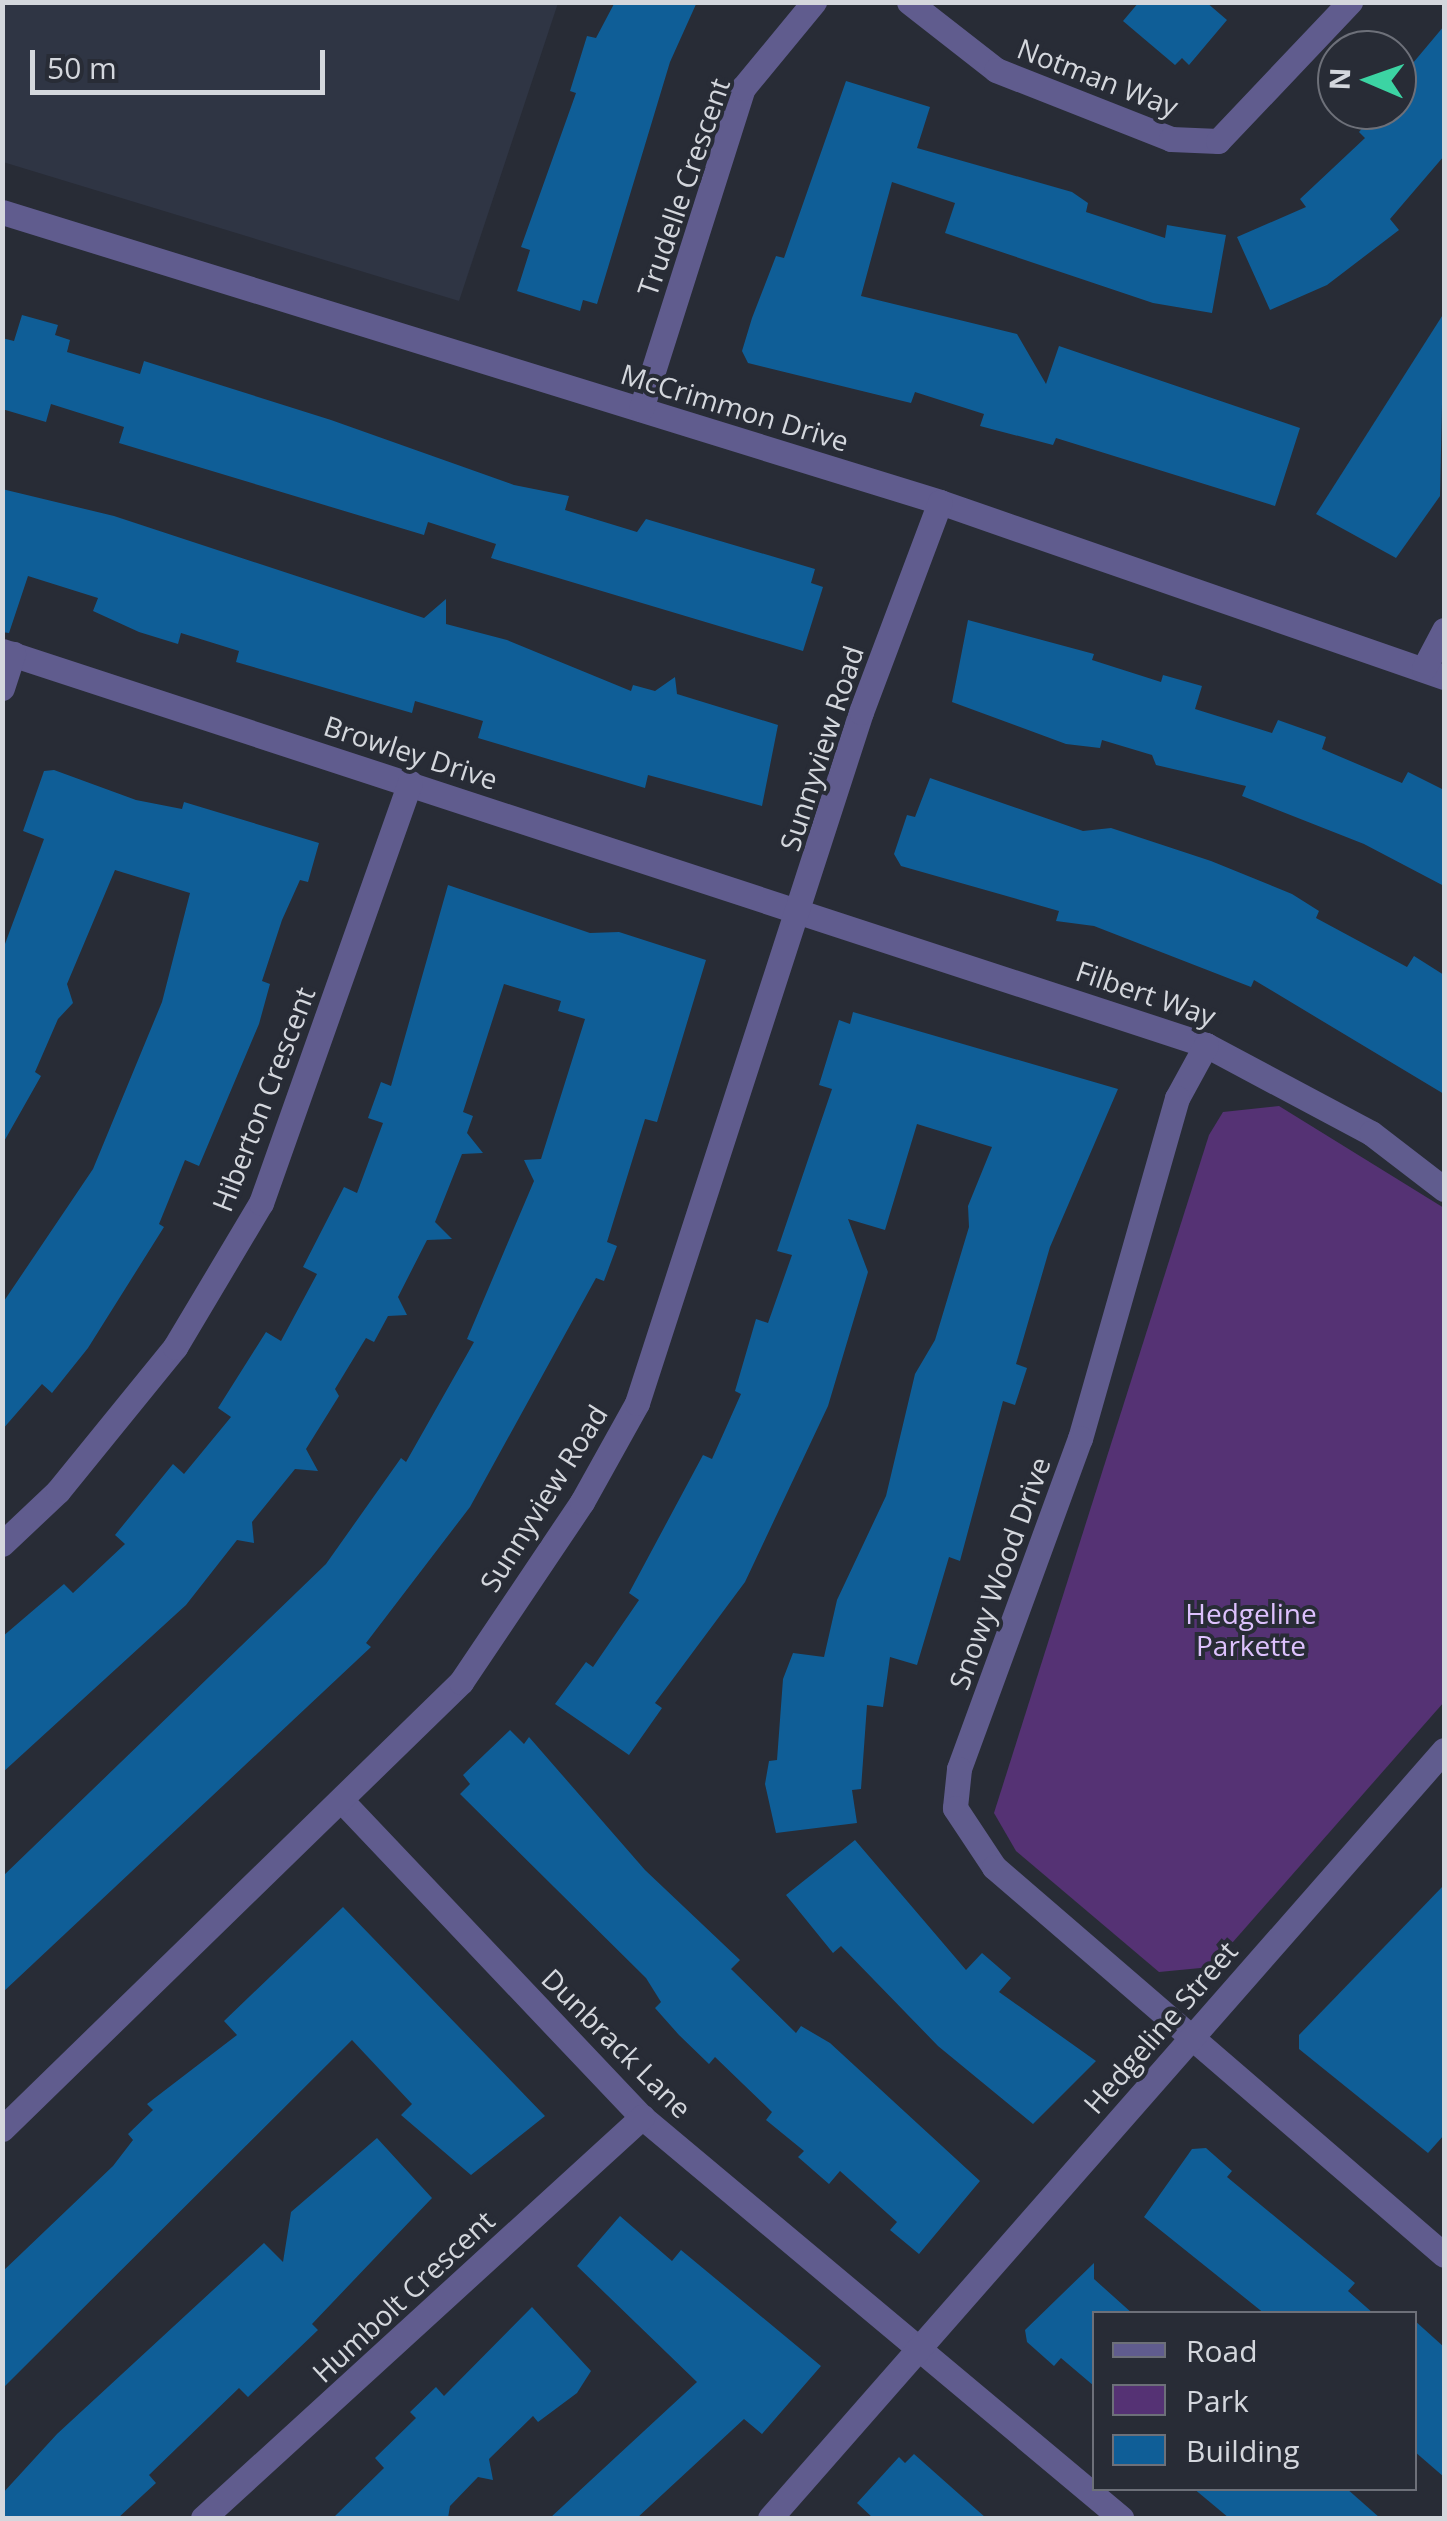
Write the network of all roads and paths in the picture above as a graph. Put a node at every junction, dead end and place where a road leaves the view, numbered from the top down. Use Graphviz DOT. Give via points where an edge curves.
graph roads {
  1 [pos="814,2"];
  2 [pos="908,2"];
  3 [pos="1350,2"];
  4 [pos="2,212"];
  5 [pos="641,409"];
  6 [pos="940,502"];
  7 [pos="1444,630"];
  8 [pos="8,653"];
  9 [pos="1434,673"];
  10 [pos="2,688"];
  11 [pos="410,783"];
  12 [pos="801,907"];
  13 [pos="1206,1045"];
  14 [pos="1444,1189"];
  15 [pos="2,1544"];
  16 [pos="1444,1750"];
  17 [pos="341,1800"];
  18 [pos="1194,2036"];
  19 [pos="642,2117"];
  20 [pos="2,2129"];
  21 [pos="1444,2255"];
  22 [pos="920,2344"];
  23 [pos="203,2518"];
  24 [pos="770,2518"];
  25 [pos="1121,2518"];
  1 -- 5 [label="street, Trudelle Crescent" via="744,88"];
  2 -- 3 [label="street, Notman Way" via="996,70 1171,139 1218,141"];
  4 -- 5 [label="street, McCrimmon Drive"];
  5 -- 6 [label="street, McCrimmon Drive"];
  6 -- 9 [label="street, McCrimmon Drive"];
  6 -- 12 [label="street, Sunnyview Road" via="860,712"];
  7 -- 9 [label="street"];
  8 -- 10 [label="street"];
  8 -- 11 [label="street, Browley Drive"];
  11 -- 12 [label="street, Browley Drive"];
  11 -- 15 [label="street, Hiberton Crescent" via="262,1203 175,1347 58,1491"];
  12 -- 13 [label="street, Filbert Way"];
  12 -- 17 [label="street, Sunnyview Road" via="637,1402 582,1502 461,1682"];
  13 -- 14 [label="street, Filbert Way" via="1371,1133"];
  13 -- 18 [label="street, Snowy Wood Drive" via="1177,1098 1080,1438 959,1769 955,1808 994,1866"];
  16 -- 18 [label="street, Hedgeline Street"];
  17 -- 19 [label="street, Dunbrack Lane"];
  17 -- 20 [label="street, Sunnyview Road"];
  18 -- 21 [label="street, Snowy Wood Drive"];
  18 -- 22 [label="street, Hedgeline Street"];
  19 -- 22 [label="street, Dunbrack Lane"];
  19 -- 23 [label="street, Humbolt Crescent"];
  22 -- 24 [label="street"];
  22 -- 25 [label="street, Dunbrack Lane"];
}
